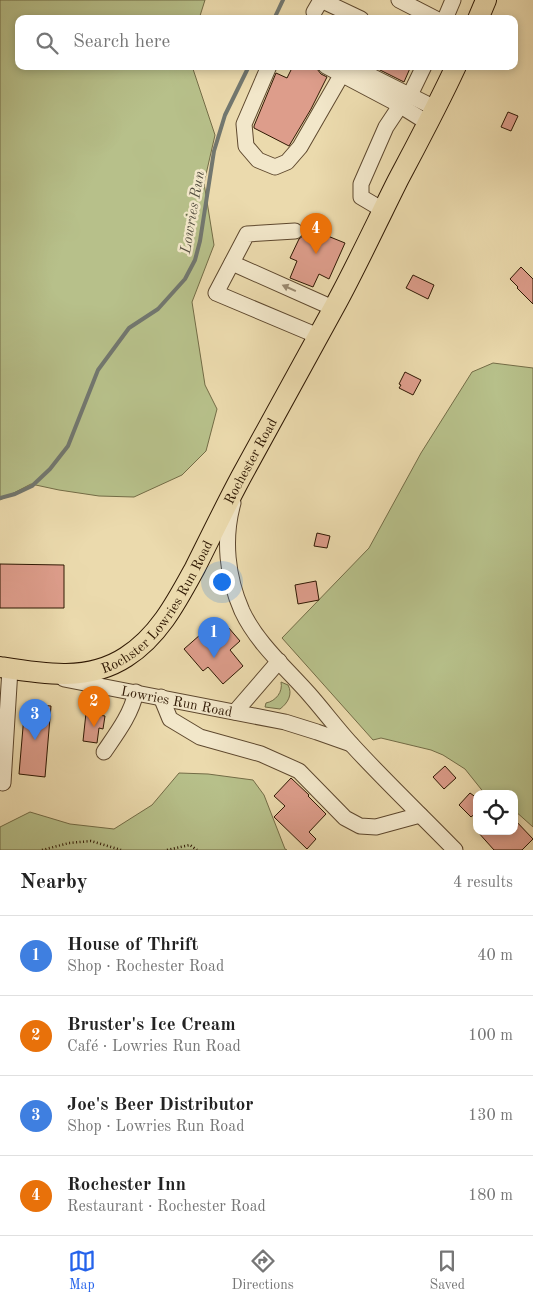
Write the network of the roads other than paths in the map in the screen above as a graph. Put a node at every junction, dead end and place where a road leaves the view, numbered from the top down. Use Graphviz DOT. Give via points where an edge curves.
graph roads {
  1 [pos="399,0"];
  2 [pos="453,0"];
  3 [pos="486,0"];
  4 [pos="314,12"];
  5 [pos="353,15"];
  6 [pos="428,15"];
  7 [pos="447,15"];
  8 [pos="480,15"];
  9 [pos="267,70"];
  10 [pos="346,70"];
  11 [pos="422,70"];
  12 [pos="454,70"];
  13 [pos="405,101"];
  14 [pos="432,115"];
  15 [pos="383,210"];
  16 [pos="295,231"];
  17 [pos="232,263"];
  18 [pos="333,308"];
  19 [pos="318,336"];
  20 [pos="237,484"];
  21 [pos="279,661"];
  22 [pos="5,668"];
  23 [pos="37,674"];
  24 [pos="136,692"];
  25 [pos="161,697"];
  26 [pos="235,712"];
  27 [pos="352,745"];
  28 [pos="104,752"];
  29 [pos="3,783"];
  30 [pos="420,815"];
  31 [pos="455,850"];
  1 -- 6 [label="street"];
  2 -- 7 [label="street"];
  3 -- 8 [label="main road"];
  4 -- 5 [label="street" via="321,0"];
  9 -- 10 [label="street" via="244,124 246,146 258,160 275,167 287,162 300,147"];
  10 -- 13 [label="street"];
  11 -- 13 [label="street"];
  12 -- 14 [label="main road, Rochester Road"];
  13 -- 14 [label="street"];
  13 -- 15 [label="street" via="386,127 361,184 361,197"];
  14 -- 15 [label="main road, Rochester Road"];
  15 -- 18 [label="main road, Rochester Road"];
  16 -- 17 [label="street" via="247,234"];
  18 -- 17 [label="street, one-way"];
  17 -- 19 [label="street" via="216,293"];
  18 -- 19 [label="main road, Rochester Road"];
  19 -- 20 [label="main road, Rochester Road"];
  20 -- 21 [label="street, Rochester Road" via="227,538 233,586 255,632"];
  20 -- 23 [label="main road, Rochster Lowries Run Road" via="166,618 137,650 101,670"];
  21 -- 26 [label="street"];
  21 -- 27 [label="street, Rochester Road"];
  22 -- 23 [label="main road, Lowries Run Road"];
  22 -- 29 [label="street"];
  23 -- 24 [label="street, Lowries Run Road"];
  24 -- 25 [label="street, Lowries Run Road"];
  24 -- 28 [label="street" via="127,718"];
  25 -- 26 [label="street, Lowries Run Road"];
  25 -- 30 [label="street" via="170,719 200,737 261,754 299,771 345,818 360,826 376,827"];
  26 -- 27 [label="street, Lowries Run Road" via="285,722"];
  27 -- 30 [label="street, Rochester Road"];
  30 -- 31 [label="street, Rochester Road"];
}
